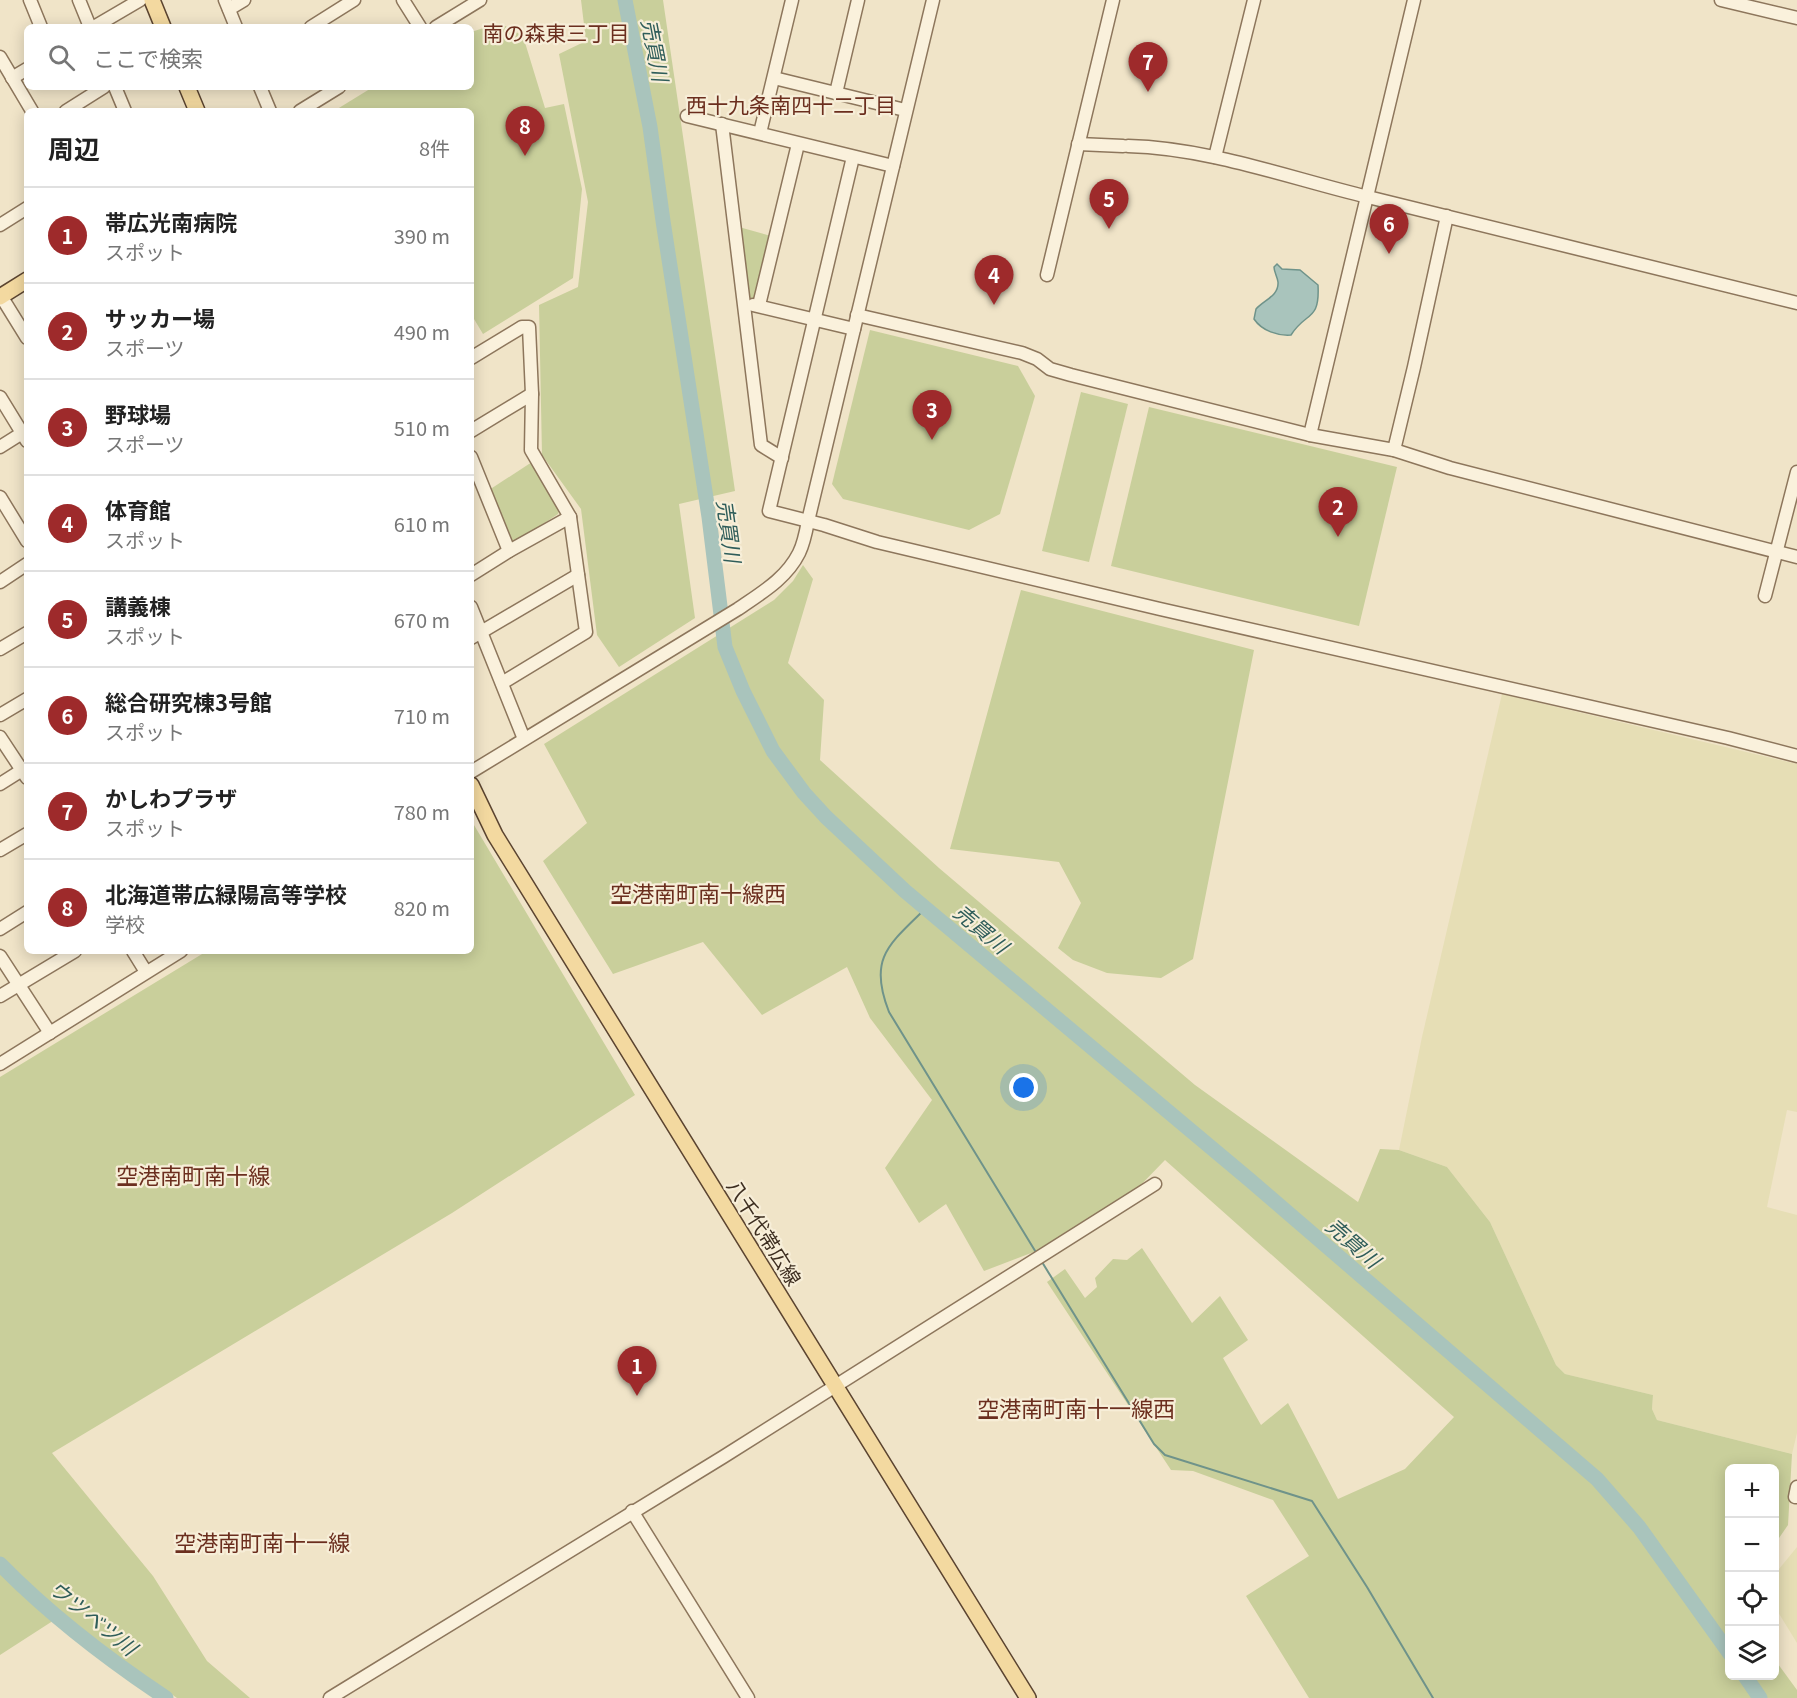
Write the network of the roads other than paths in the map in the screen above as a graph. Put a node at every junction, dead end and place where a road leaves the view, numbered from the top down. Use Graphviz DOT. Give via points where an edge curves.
graph roads {
  1 [pos="30,0"];
  2 [pos="80,0"];
  3 [pos="140,0"];
  4 [pos="152,0"];
  5 [pos="244,0"];
  6 [pos="354,0"];
  7 [pos="403,0"];
  8 [pos="480,0"];
  9 [pos="792,0"];
  10 [pos="858,0"];
  11 [pos="933,0"];
  12 [pos="1113,0"];
  13 [pos="1254,0"];
  14 [pos="1414,0"];
  15 [pos="1721,0"];
  16 [pos="227,5"];
  17 [pos="1797,18"];
  18 [pos="41,24"];
  19 [pos="91,24"];
  20 [pos="97,24"];
  21 [pos="162,24"];
  22 [pos="235,24"];
  23 [pos="315,24"];
  24 [pos="418,24"];
  25 [pos="441,24"];
  26 [pos="0,57"];
  27 [pos="24,71"];
  28 [pos="12,78"];
  29 [pos="774,78"];
  30 [pos="99,90"];
  31 [pos="116,90"];
  32 [pos="188,90"];
  33 [pos="261,90"];
  34 [pos="334,90"];
  35 [pos="836,93"];
  36 [pos="30,108"];
  37 [pos="71,108"];
  38 [pos="124,108"];
  39 [pos="196,108"];
  40 [pos="269,108"];
  41 [pos="305,108"];
  42 [pos="905,110"];
  43 [pos="687,116"];
  44 [pos="722,124"];
  45 [pos="760,134"];
  46 [pos="798,144"];
  47 [pos="1078,144"];
  48 [pos="853,157"];
  49 [pos="1215,157"];
  50 [pos="893,166"];
  51 [pos="1367,197"];
  52 [pos="24,210"];
  53 [pos="1447,216"];
  54 [pos="0,225"];
  55 [pos="1047,275"];
  56 [pos="24,282"];
  57 [pos="0,297"];
  58 [pos="1797,303"];
  59 [pos="744,305"];
  60 [pos="759,305"];
  61 [pos="857,315"];
  62 [pos="815,319"];
  63 [pos="854,330"];
  64 [pos="24,333"];
  65 [pos="474,356"];
  66 [pos="532,394"];
  67 [pos="0,397"];
  68 [pos="474,429"];
  69 [pos="24,433"];
  70 [pos="24,435"];
  71 [pos="1310,435"];
  72 [pos="0,447"];
  73 [pos="1394,450"];
  74 [pos="782,458"];
  75 [pos="474,464"];
  76 [pos="1797,472"];
  77 [pos="0,497"];
  78 [pos="4,512"];
  79 [pos="570,517"];
  80 [pos="808,521"];
  81 [pos="24,537"];
  82 [pos="509,551"];
  83 [pos="1776,552"];
  84 [pos="1797,557"];
  85 [pos="24,566"];
  86 [pos="474,573"];
  87 [pos="578,575"];
  88 [pos="0,582"];
  89 [pos="1765,596"];
  90 [pos="24,635"];
  91 [pos="476,635"];
  92 [pos="0,649"];
  93 [pos="502,683"];
  94 [pos="24,701"];
  95 [pos="0,715"];
  96 [pos="0,736"];
  97 [pos="524,739"];
  98 [pos="1797,756"];
  99 [pos="474,770"];
  100 [pos="24,771"];
  101 [pos="24,772"];
  102 [pos="0,784"];
  103 [pos="474,791"];
  104 [pos="24,836"];
  105 [pos="0,850"];
  106 [pos="24,914"];
  107 [pos="0,929"];
  108 [pos="70,954"];
  109 [pos="135,954"];
  110 [pos="176,954"];
  111 [pos="0,956"];
  112 [pos="146,972"];
  113 [pos="19,985"];
  114 [pos="0,996"];
  115 [pos="50,1033"];
  116 [pos="0,1064"];
  117 [pos="1155,1184"];
  118 [pos="836,1386"];
  119 [pos="1797,1486"];
  120 [pos="1797,1497"];
  121 [pos="632,1511"];
  122 [pos="330,1698"];
  123 [pos="748,1698"];
  124 [pos="1028,1698"];
  1 -- 18 [label="street"];
  2 -- 19 [label="street"];
  3 -- 20 [label="street"];
  4 -- 21 [label="main road"];
  5 -- 16 [label="street"];
  6 -- 23 [label="street"];
  7 -- 24 [label="street"];
  8 -- 25 [label="street"];
  9 -- 29 [label="street"];
  10 -- 35 [label="street"];
  11 -- 42 [label="street"];
  12 -- 47 [label="street"];
  13 -- 49 [label="street"];
  14 -- 51 [label="street"];
  15 -- 17 [label="street"];
  16 -- 22 [label="street"];
  26 -- 28 [label="street"];
  27 -- 28 [label="street"];
  28 -- 36 [label="street"];
  29 -- 35 [label="street"];
  29 -- 45 [label="street"];
  30 -- 37 [label="street"];
  31 -- 38 [label="street"];
  32 -- 39 [label="main road"];
  33 -- 40 [label="street"];
  34 -- 41 [label="street"];
  35 -- 42 [label="street"];
  42 -- 50 [label="street"];
  43 -- 44 [label="street"];
  44 -- 45 [label="street"];
  44 -- 59 [label="street"];
  45 -- 46 [label="street"];
  46 -- 48 [label="street"];
  46 -- 60 [label="street"];
  47 -- 49 [label="street" via="1156,147"];
  47 -- 55 [label="street"];
  48 -- 50 [label="street"];
  48 -- 62 [label="street"];
  49 -- 51 [label="street"];
  50 -- 61 [label="street"];
  51 -- 53 [label="street"];
  51 -- 71 [label="street"];
  52 -- 54 [label="street"];
  53 -- 58 [label="street"];
  53 -- 73 [label="street"];
  56 -- 57 [label="main road"];
  57 -- 64 [label="street"];
  59 -- 60 [label="street"];
  59 -- 74 [label="street" via="761,445"];
  60 -- 62 [label="street"];
  61 -- 63 [label="street"];
  61 -- 71 [label="street" via="1022,354 1060,372"];
  62 -- 63 [label="street"];
  62 -- 74 [label="street"];
  63 -- 80 [label="street"];
  65 -- 66 [label="street" via="522,327 529,327"];
  66 -- 68 [label="street"];
  66 -- 79 [label="street" via="531,450"];
  67 -- 69 [label="street"];
  70 -- 72 [label="street"];
  71 -- 73 [label="street"];
  73 -- 83 [label="street"];
  74 -- 80 [label="street" via="769,511"];
  75 -- 82 [label="street"];
  76 -- 83 [label="street"];
  77 -- 78 [label="street"];
  78 -- 81 [label="street"];
  79 -- 82 [label="street"];
  79 -- 87 [label="street"];
  80 -- 97 [label="street" via="800,550 774,584"];
  80 -- 98 [label="street" via="877,542"];
  82 -- 86 [label="street"];
  83 -- 84 [label="street"];
  83 -- 89 [label="street"];
  85 -- 88 [label="street"];
  87 -- 91 [label="street"];
  87 -- 93 [label="street" via="586,632"];
  90 -- 92 [label="street"];
  91 -- 93 [label="street"];
  93 -- 97 [label="street"];
  94 -- 95 [label="street"];
  96 -- 100 [label="street"];
  97 -- 99 [label="street"];
  101 -- 102 [label="street"];
  103 -- 118 [label="main road, 八千代帯広線" via="521,878"];
  104 -- 105 [label="street"];
  106 -- 107 [label="street"];
  108 -- 113 [label="street"];
  109 -- 112 [label="street"];
  110 -- 112 [label="street"];
  111 -- 113 [label="street"];
  112 -- 115 [label="street"];
  113 -- 114 [label="street"];
  113 -- 115 [label="street"];
  115 -- 116 [label="street"];
  117 -- 118 [label="street"];
  118 -- 121 [label="street"];
  118 -- 124 [label="main road, 八千代帯広線"];
  119 -- 120 [label="street"];
  121 -- 122 [label="street"];
  121 -- 123 [label="street"];
}
